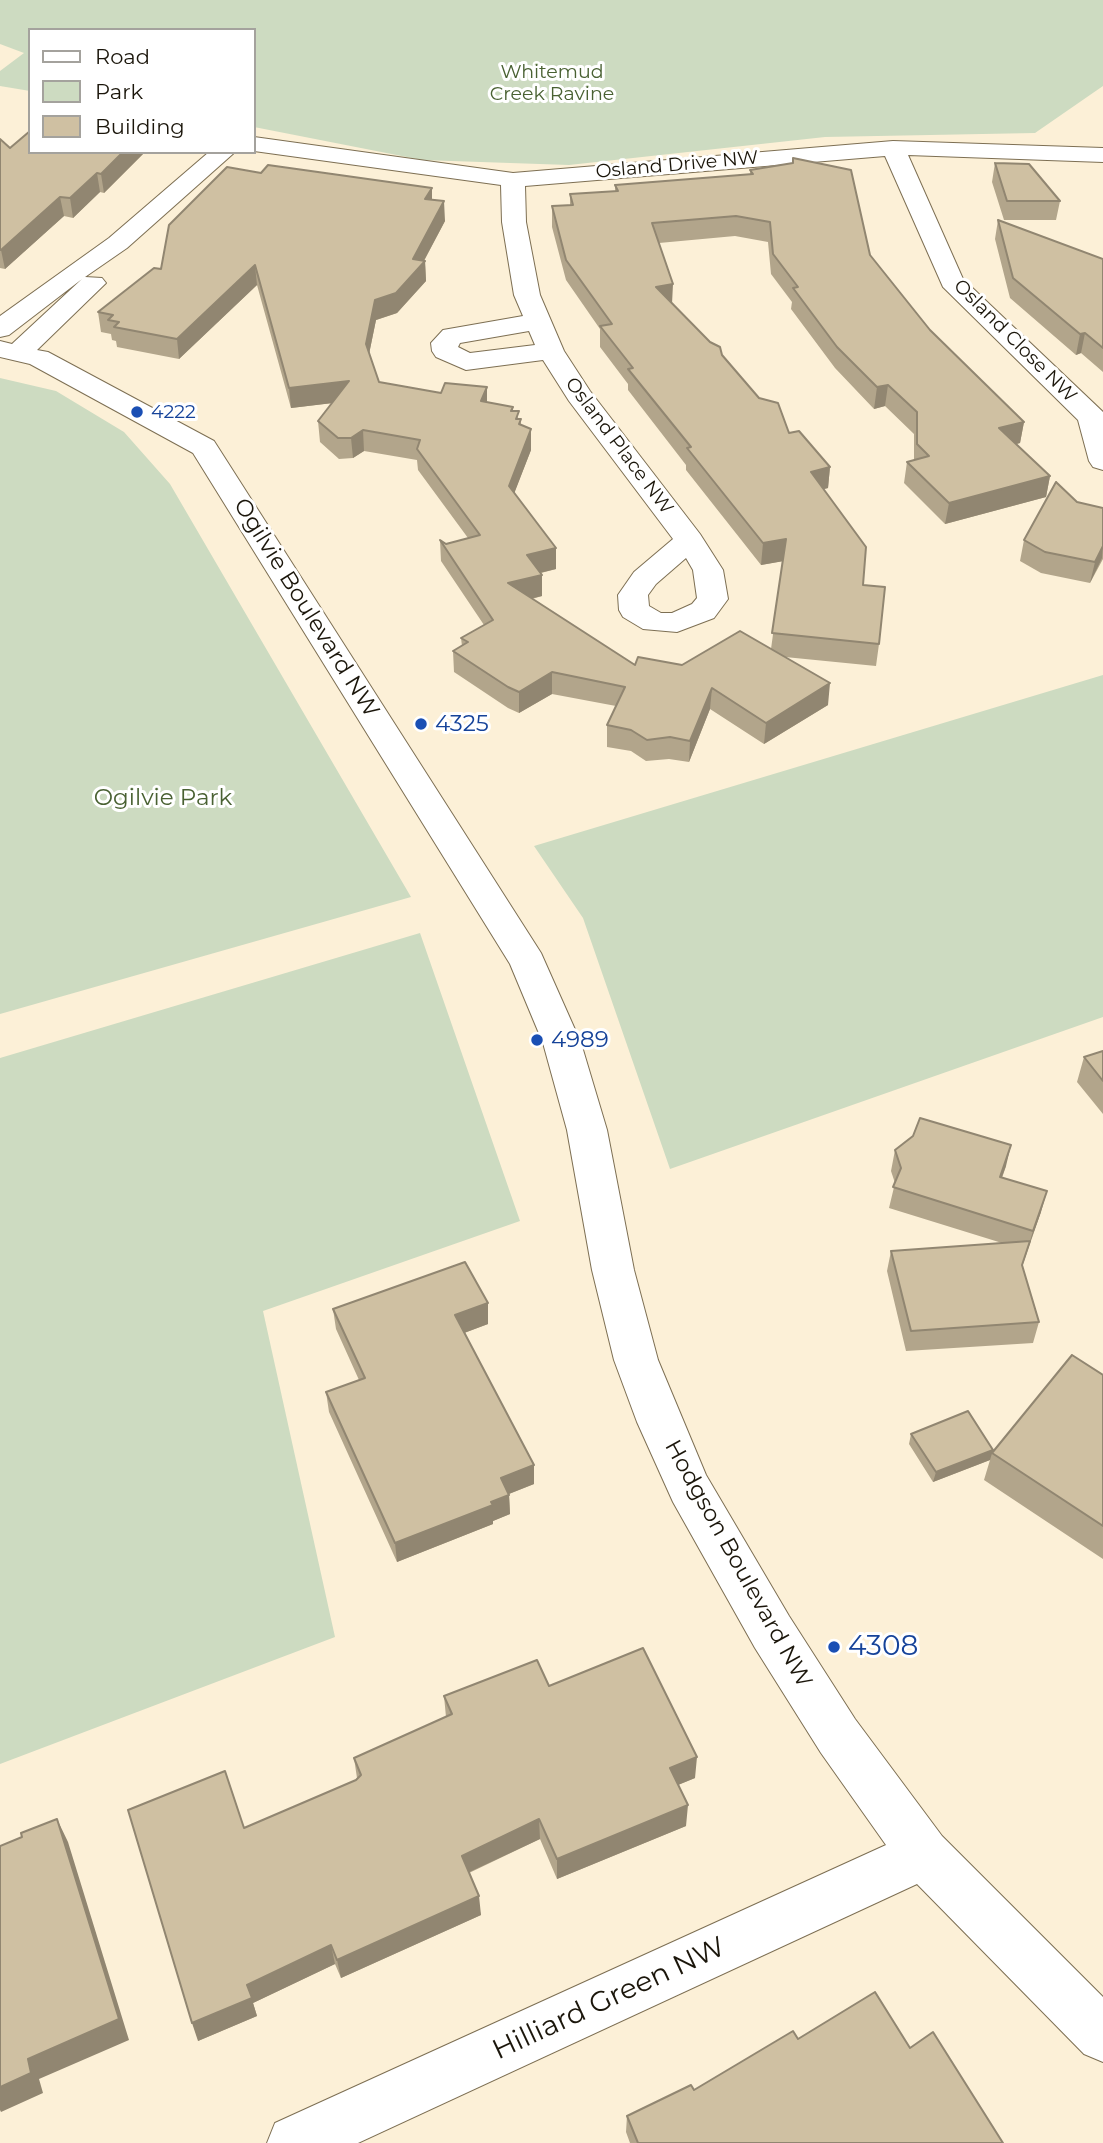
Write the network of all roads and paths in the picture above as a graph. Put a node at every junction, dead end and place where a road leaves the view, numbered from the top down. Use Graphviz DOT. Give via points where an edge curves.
graph roads {
  1 [pos="256,144"];
  2 [pos="893,148"];
  3 [pos="221,154"];
  4 [pos="1103,155"];
  5 [pos="513,180"];
  6 [pos="537,322"];
  7 [pos="6,344"];
  8 [pos="551,351"];
  9 [pos="1097,420"];
  10 [pos="1103,461"];
  11 [pos="689,540"];
  12 [pos="528,962"];
  13 [pos="924,1854"];
  14 [pos="1103,2035"];
  15 [pos="295,2143"];
  1 -- 5 [label="street, Osland Drive NW"];
  2 -- 4 [label="street, Osland Drive NW"];
  2 -- 5 [label="street, Osland Drive NW"];
  2 -- 9 [label="street, Osland Close NW" via="952,282"];
  3 -- 7 [label="street" via="118,243 95,280"];
  5 -- 6 [label="street, Osland Place NW" via="514,222 527,295"];
  6 -- 8 [label="street, Osland Place NW"];
  6 -- 8 [label="street" via="452,336 444,343 445,351 466,362"];
  7 -- 12 [label="street, Ogilvie Boulevard NW" via="204,447"];
  8 -- 11 [label="street, Osland Place NW"];
  9 -- 10 [label="street, Osland Close NW"];
  12 -- 13 [label="street, Hodgson Boulevard NW" via="562,1043 580,1105 613,1270 636,1360 659,1422 689,1488 772,1632 838,1737"];
  13 -- 14 [label="street, Hodgson Boulevard NW"];
  13 -- 15 [label="street, Hilliard Green NW"];
}
